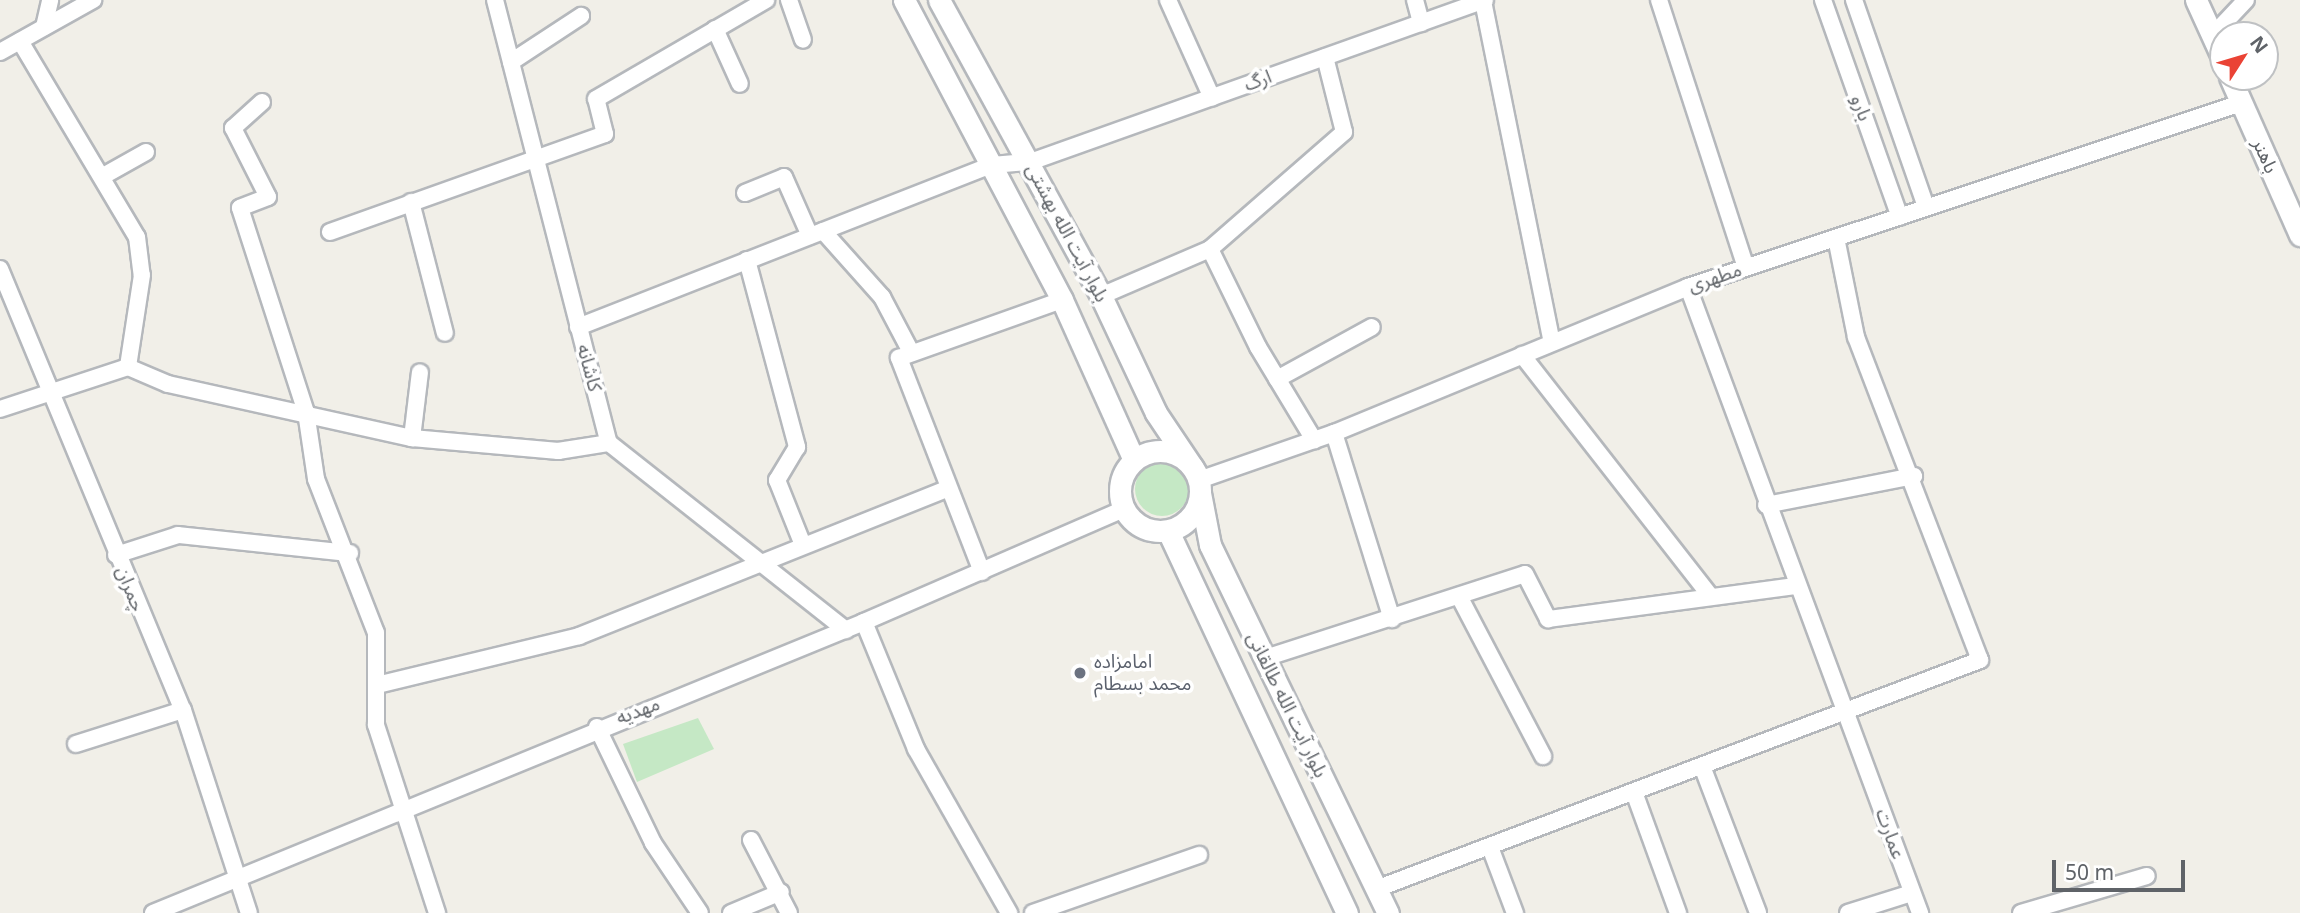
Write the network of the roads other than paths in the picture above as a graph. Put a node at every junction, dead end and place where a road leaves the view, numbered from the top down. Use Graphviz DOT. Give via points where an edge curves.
graph roads {
  1 [pos="50,0"];
  2 [pos="93,0"];
  3 [pos="495,0"];
  4 [pos="789,0"];
  5 [pos="904,0"];
  6 [pos="939,0"];
  7 [pos="1168,0"];
  8 [pos="1415,0"];
  9 [pos="1659,0"];
  10 [pos="1823,0"];
  11 [pos="1854,0"];
  12 [pos="2196,0"];
  13 [pos="2246,0"];
  14 [pos="1484,1"];
  15 [pos="758,2"];
  16 [pos="582,16"];
  17 [pos="2226,21"];
  18 [pos="1421,23"];
  19 [pos="44,27"];
  20 [pos="2209,27"];
  21 [pos="715,29"];
  22 [pos="803,40"];
  23 [pos="20,41"];
  24 [pos="0,52"];
  25 [pos="1325,57"];
  26 [pos="511,62"];
  27 [pos="740,84"];
  28 [pos="2236,91"];
  29 [pos="1212,98"];
  30 [pos="262,102"];
  31 [pos="2241,103"];
  32 [pos="146,152"];
  33 [pos="535,158"];
  34 [pos="1030,162"];
  35 [pos="992,165"];
  36 [pos="105,175"];
  37 [pos="745,192"];
  38 [pos="411,202"];
  39 [pos="1926,207"];
  40 [pos="1900,217"];
  41 [pos="330,232"];
  42 [pos="817,233"];
  43 [pos="2300,235"];
  44 [pos="1836,238"];
  45 [pos="1210,249"];
  46 [pos="747,260"];
  47 [pos="1746,267"];
  48 [pos="0,269"];
  49 [pos="1688,287"];
  50 [pos="1101,296"];
  51 [pos="1062,300"];
  52 [pos="578,327"];
  53 [pos="1372,327"];
  54 [pos="445,333"];
  55 [pos="1552,342"];
  56 [pos="911,352"];
  57 [pos="1522,355"];
  58 [pos="128,367"];
  59 [pos="420,372"];
  60 [pos="1277,379"];
  61 [pos="50,390"];
  62 [pos="0,409"];
  63 [pos="306,412"];
  64 [pos="1334,433"];
  65 [pos="412,438"];
  66 [pos="1314,440"];
  67 [pos="609,443"];
  68 [pos="1134,460"];
  69 [pos="1914,476"];
  70 [pos="1197,480"];
  71 [pos="946,489"];
  72 [pos="1766,505"];
  73 [pos="1124,509"];
  74 [pos="1168,531"];
  75 [pos="803,545"];
  76 [pos="350,553"];
  77 [pos="116,555"];
  78 [pos="764,561"];
  79 [pos="982,572"];
  80 [pos="1795,586"];
  81 [pos="1459,596"];
  82 [pos="1710,596"];
  83 [pos="1392,619"];
  84 [pos="864,622"];
  85 [pos="846,630"];
  86 [pos="1265,658"];
  87 [pos="377,685"];
  88 [pos="183,710"];
  89 [pos="1845,712"];
  90 [pos="597,727"];
  91 [pos="76,744"];
  92 [pos="1543,756"];
  93 [pos="1702,766"];
  94 [pos="1634,792"];
  95 [pos="399,809"];
  96 [pos="751,840"];
  97 [pos="1490,847"];
  98 [pos="1199,855"];
  99 [pos="2147,876"];
  100 [pos="234,880"];
  101 [pos="1376,889"];
  102 [pos="780,892"];
  103 [pos="1912,893"];
  104 [pos="2071,906"];
  105 [pos="153,913"];
  106 [pos="249,913"];
  107 [pos="437,913"];
  108 [pos="700,913"];
  109 [pos="731,913"];
  110 [pos="789,913"];
  111 [pos="1009,913"];
  112 [pos="1033,913"];
  113 [pos="1347,913"];
  114 [pos="1388,913"];
  115 [pos="1515,913"];
  116 [pos="1678,913"];
  117 [pos="1758,913"];
  118 [pos="1848,913"];
  119 [pos="1920,913"];
  120 [pos="2021,913"];
  1 -- 19 [label="street"];
  2 -- 19 [label="street"];
  3 -- 26 [label="street, کاشانه"];
  4 -- 22 [label="street"];
  5 -- 35 [label="street, بلوار آیت الله بهشتی"];
  6 -- 34 [label="street, بلوار آیت الله بهشتی"];
  7 -- 29 [label="street"];
  8 -- 18 [label="street"];
  9 -- 47 [label="street"];
  10 -- 40 [label="street, بارو"];
  11 -- 39 [label="street, بارو"];
  12 -- 20 [label="street"];
  13 -- 17 [label="street"];
  14 -- 18 [label="street, ارگ"];
  14 -- 55 [label="street"];
  15 -- 21 [label="street"];
  16 -- 26 [label="street"];
  18 -- 25 [label="street, ارگ"];
  19 -- 23 [label="street"];
  21 -- 27 [label="street"];
  21 -- 33 [label="street" via="596,99 605,134"];
  23 -- 24 [label="street"];
  23 -- 36 [label="street"];
  25 -- 29 [label="street, ارگ"];
  25 -- 45 [label="street" via="1344,132"];
  26 -- 33 [label="street, کاشانه"];
  28 -- 31 [label="street, باهنر"];
  29 -- 34 [label="street, ارگ"];
  30 -- 63 [label="street" via="233,128 268,197 240,208"];
  31 -- 39 [label="street, مطهری"];
  31 -- 43 [label="street, باهنر"];
  32 -- 36 [label="street"];
  33 -- 38 [label="street"];
  33 -- 52 [label="street, کاشانه"];
  34 -- 35 [label="street, ارگ"];
  34 -- 50 [label="street, بلوار آیت الله بهشتی"];
  35 -- 42 [label="street, ارگ"];
  35 -- 51 [label="street, بلوار آیت الله بهشتی"];
  36 -- 58 [label="street" via="137,237 142,275"];
  37 -- 42 [label="street" via="784,177"];
  38 -- 41 [label="street"];
  38 -- 54 [label="street"];
  39 -- 40 [label="street, مطهری"];
  40 -- 44 [label="street, مطهری"];
  42 -- 46 [label="street, ارگ"];
  42 -- 56 [label="street" via="882,297"];
  44 -- 47 [label="street, مطهری"];
  44 -- 69 [label="street" via="1856,337"];
  45 -- 50 [label="street"];
  45 -- 60 [label="street"];
  46 -- 52 [label="street, ارگ"];
  46 -- 75 [label="street" via="797,447 777,480"];
  47 -- 49 [label="street, مطهری"];
  48 -- 61 [label="street, چمران"];
  49 -- 55 [label="street, مطهری"];
  49 -- 72 [label="street, عمارت"];
  50 -- 70 [label="street, بلوار آیت الله بهشتی" via="1156,413"];
  51 -- 56 [label="street"];
  51 -- 68 [label="street, بلوار آیت الله بهشتی"];
  52 -- 67 [label="street, کاشانه"];
  53 -- 60 [label="street"];
  55 -- 57 [label="street, مطهری"];
  56 -- 71 [label="street" via="899,358"];
  57 -- 64 [label="street, مطهری"];
  57 -- 82 [label="street"];
  58 -- 61 [label="street"];
  58 -- 63 [label="street" via="167,384"];
  59 -- 65 [label="street"];
  60 -- 66 [label="street"];
  61 -- 62 [label="street"];
  61 -- 77 [label="street, چمران"];
  63 -- 65 [label="street"];
  63 -- 76 [label="street" via="316,479"];
  64 -- 66 [label="street, مطهری"];
  64 -- 83 [label="street"];
  65 -- 67 [label="street" via="558,451"];
  66 -- 70 [label="street, مطهری"];
  67 -- 78 [label="street"];
  68 -- 70 [label="street" via="1158,451"];
  68 -- 73 [label="street" via="1120,483"];
  69 -- 72 [label="street"];
  69 -- 89 [label="street" via="1980,660"];
  70 -- 74 [label="street" via="1191,517"];
  70 -- 86 [label="street, بلوار آیت الله طالقانی" via="1210,545"];
  71 -- 75 [label="street"];
  71 -- 79 [label="street"];
  72 -- 80 [label="street, عمارت"];
  73 -- 74 [label="street" via="1142,527"];
  73 -- 79 [label="street, مهدیه"];
  74 -- 113 [label="street, بلوار آیت الله طالقانی"];
  75 -- 78 [label="street"];
  76 -- 77 [label="street" via="178,535"];
  76 -- 87 [label="street" via="376,633"];
  77 -- 88 [label="street, چمران"];
  78 -- 85 [label="street"];
  78 -- 87 [label="street" via="579,636"];
  79 -- 84 [label="street, مهدیه"];
  80 -- 82 [label="street"];
  80 -- 89 [label="street, عمارت"];
  81 -- 82 [label="street" via="1525,574 1548,619"];
  81 -- 83 [label="street"];
  81 -- 92 [label="street"];
  83 -- 86 [label="street"];
  84 -- 85 [label="street, مهدیه"];
  84 -- 111 [label="street" via="916,749"];
  85 -- 90 [label="street, مهدیه"];
  86 -- 101 [label="street, بلوار آیت الله طالقانی"];
  87 -- 95 [label="street" via="376,725"];
  88 -- 91 [label="street"];
  88 -- 100 [label="street, چمران"];
  89 -- 93 [label="street"];
  89 -- 103 [label="street, عمارت"];
  90 -- 95 [label="street, مهدیه"];
  90 -- 108 [label="street" via="653,843"];
  93 -- 94 [label="street"];
  93 -- 117 [label="street"];
  94 -- 97 [label="street"];
  94 -- 116 [label="street"];
  95 -- 100 [label="street, مهدیه"];
  95 -- 107 [label="street"];
  96 -- 102 [label="street"];
  97 -- 101 [label="street"];
  97 -- 115 [label="street"];
  98 -- 112 [label="street"];
  99 -- 104 [label="street"];
  100 -- 105 [label="street, مهدیه"];
  100 -- 106 [label="street, چمران"];
  101 -- 114 [label="street, بلوار آیت الله طالقانی"];
  102 -- 109 [label="street"];
  102 -- 110 [label="street"];
  103 -- 118 [label="street"];
  103 -- 119 [label="street, عمارت"];
  104 -- 120 [label="street"];
}
